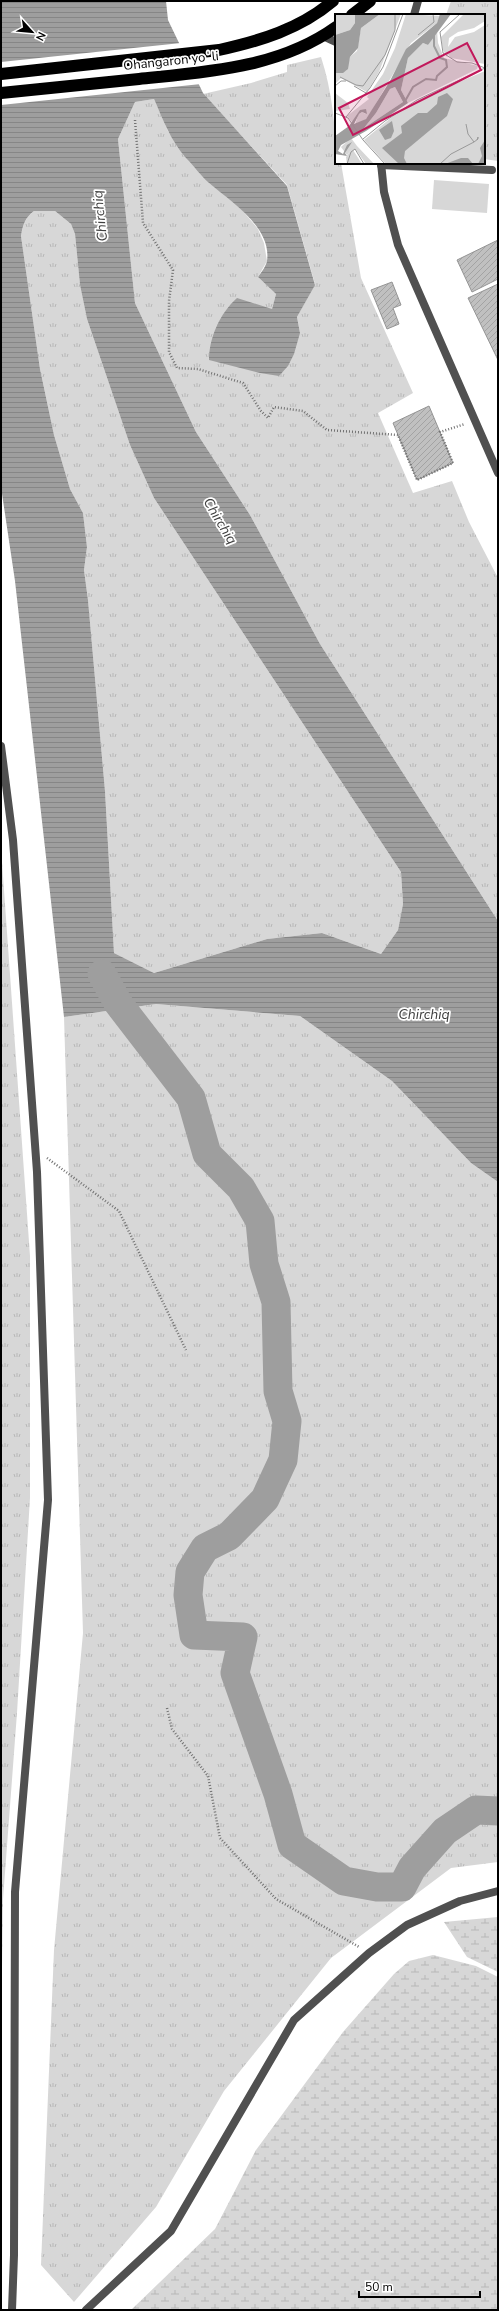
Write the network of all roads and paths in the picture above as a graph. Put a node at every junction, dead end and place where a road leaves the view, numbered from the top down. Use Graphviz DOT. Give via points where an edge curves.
graph roads {
  1 [pos="333,1"];
  2 [pos="370,1"];
  3 [pos="418,1"];
  4 [pos="353,14"];
  5 [pos="414,14"];
  6 [pos="335,28"];
  7 [pos="323,36"];
  8 [pos="335,42"];
  9 [pos="1,74"];
  10 [pos="1,93"];
  11 [pos="135,120"];
  12 [pos="381,164"];
  13 [pos="492,170"];
  14 [pos="474,422"];
  15 [pos="498,473"];
  16 [pos="1,746"];
  17 [pos="36,1149"];
  18 [pos="186,1350"];
  19 [pos="167,1708"];
  20 [pos="498,1891"];
  21 [pos="369,1953"];
  22 [pos="12,2310"];
  23 [pos="86,2310"];
  1 -- 9 [label="highway, Ohangaron yoʻli" via="297,25 275,35 219,50"];
  2 -- 4 [label="highway"];
  3 -- 5 [label="street"];
  6 -- 7 [label="highway, Ohangaron yoʻli"];
  7 -- 8 [label="street"];
  7 -- 10 [label="highway, Ohangaron yoʻli" via="282,54 221,70"];
  11 -- 14 [label="path" via="143,223 173,270 169,301 169,352 177,368 198,369 243,383 268,418 274,407 303,411 326,430 398,435 417,480 453,463 440,432"];
  12 -- 13 [label="street"];
  12 -- 14 [label="street" via="384,192 398,245"];
  14 -- 15 [label="street"];
  16 -- 17 [label="street" via="13,840"];
  17 -- 18 [label="path" via="118,1211"];
  17 -- 22 [label="street" via="48,1500 15,1892"];
  19 -- 21 [label="path" via="172,1729 208,1776 220,1838 276,1899"];
  20 -- 21 [label="street" via="460,1901 431,1913 407,1925"];
  21 -- 23 [label="street" via="294,2020 171,2231"];
}
